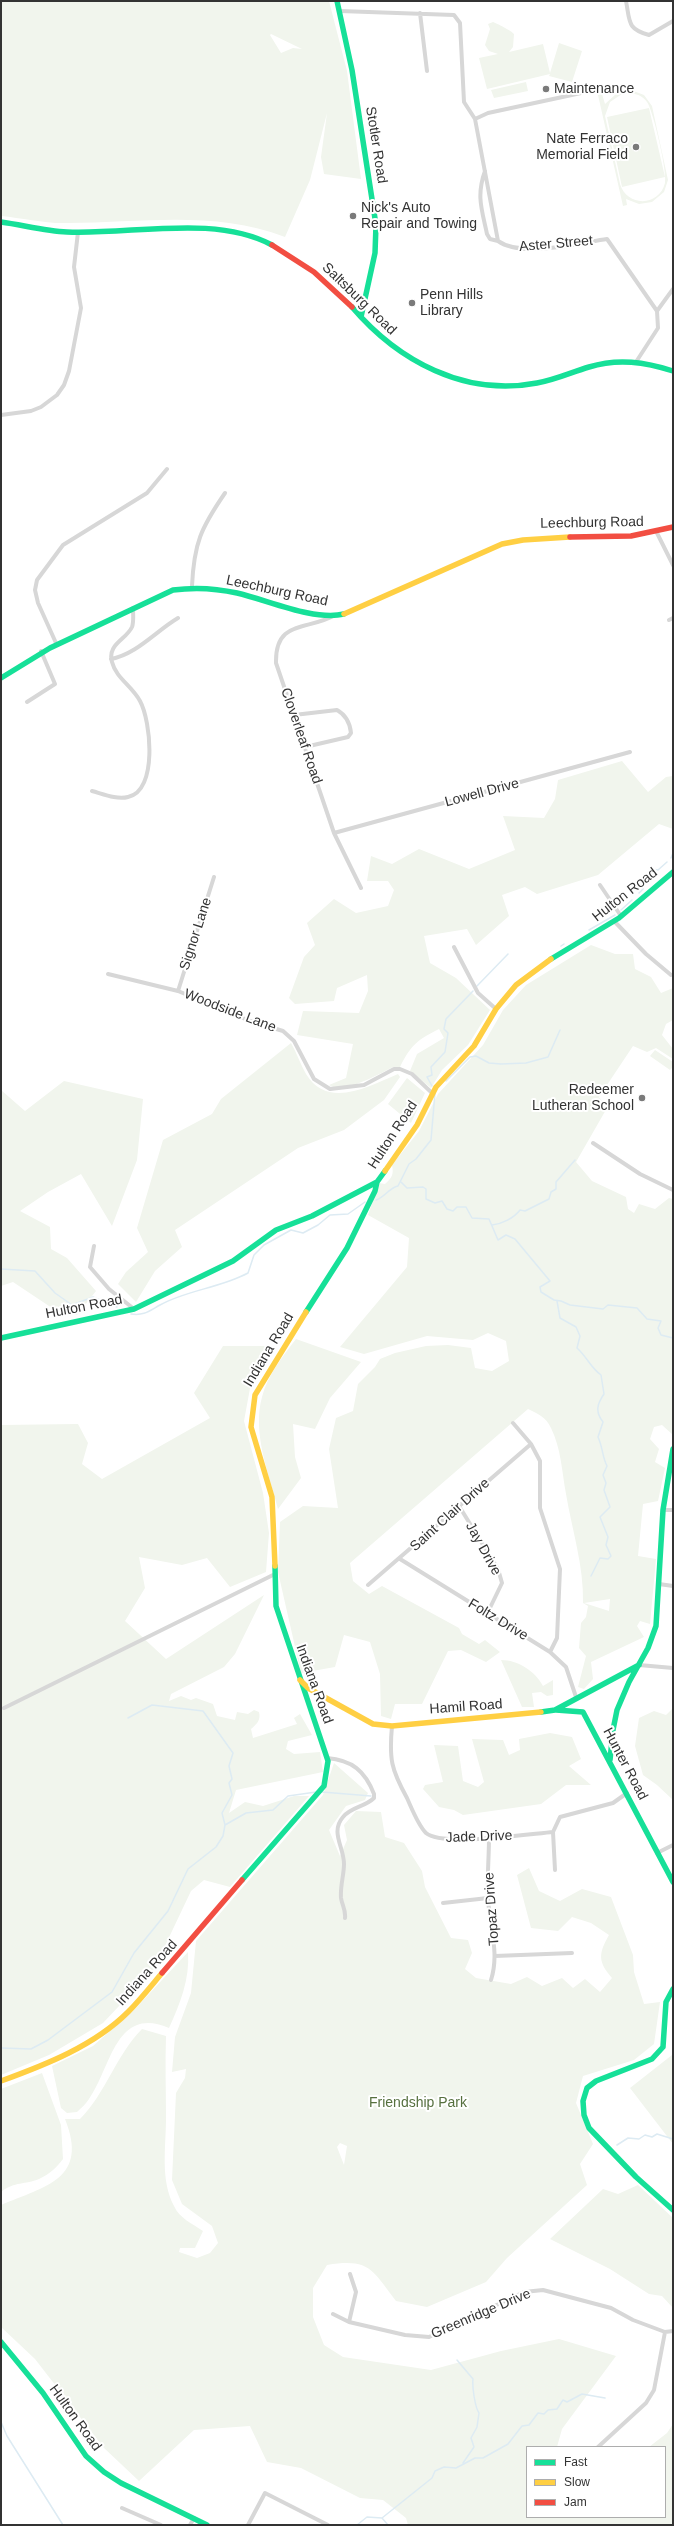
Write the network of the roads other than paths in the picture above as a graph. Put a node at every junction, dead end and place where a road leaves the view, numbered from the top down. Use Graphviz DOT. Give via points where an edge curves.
graph roads {
  1 [pos="337,1"];
  2 [pos="626,1"];
  3 [pos="340,11"];
  4 [pos="420,13"];
  5 [pos="673,21"];
  6 [pos="427,71"];
  7 [pos="581,93"];
  8 [pos="475,119"];
  9 [pos="485,170"];
  10 [pos="1,222"];
  11 [pos="78,232"];
  12 [pos="498,241"];
  13 [pos="673,288"];
  14 [pos="657,311"];
  15 [pos="361,317"];
  16 [pos="636,362"];
  17 [pos="673,372"];
  18 [pos="1,415"];
  19 [pos="167,469"];
  20 [pos="225,493"];
  21 [pos="673,527"];
  22 [pos="657,534"];
  23 [pos="673,565"];
  24 [pos="192,586"];
  25 [pos="133,608"];
  26 [pos="335,615"];
  27 [pos="178,618"];
  28 [pos="56,643"];
  29 [pos="41,650"];
  30 [pos="111,659"];
  31 [pos="1,678"];
  32 [pos="27,702"];
  33 [pos="294,715"];
  34 [pos="305,747"];
  35 [pos="630,752"];
  36 [pos="92,791"];
  37 [pos="334,833"];
  38 [pos="673,872"];
  39 [pos="214,877"];
  40 [pos="600,885"];
  41 [pos="361,888"];
  42 [pos="621,916"];
  43 [pos="614,921"];
  44 [pos="454,947"];
  45 [pos="108,974"];
  46 [pos="671,975"];
  47 [pos="178,991"];
  48 [pos="496,1009"];
  49 [pos="432,1093"];
  50 [pos="593,1142"];
  51 [pos="376,1182"];
  52 [pos="673,1190"];
  53 [pos="94,1246"];
  54 [pos="134,1309"];
  55 [pos="1,1338"];
  56 [pos="513,1423"];
  57 [pos="531,1444"];
  58 [pos="673,1449"];
  59 [pos="459,1506"];
  60 [pos="663,1510"];
  61 [pos="673,1510"];
  62 [pos="400,1559"];
  63 [pos="273,1575"];
  64 [pos="659,1584"];
  65 [pos="368,1585"];
  66 [pos="673,1586"];
  67 [pos="486,1614"];
  68 [pos="550,1652"];
  69 [pos="639,1665"];
  70 [pos="673,1668"];
  71 [pos="298,1677"];
  72 [pos="576,1697"];
  73 [pos="4,1708"];
  74 [pos="555,1710"];
  75 [pos="392,1726"];
  76 [pos="327,1758"];
  77 [pos="610,1760"];
  78 [pos="627,1793"];
  79 [pos="553,1832"];
  80 [pos="489,1838"];
  81 [pos="673,1845"];
  82 [pos="657,1853"];
  83 [pos="555,1870"];
  84 [pos="673,1882"];
  85 [pos="488,1898"];
  86 [pos="443,1904"];
  87 [pos="345,1918"];
  88 [pos="572,1953"];
  89 [pos="495,1956"];
  90 [pos="491,1980"];
  91 [pos="673,1989"];
  92 [pos="1,2081"];
  93 [pos="673,2210"];
  94 [pos="350,2274"];
  95 [pos="332,2314"];
  96 [pos="349,2322"];
  97 [pos="673,2331"];
  98 [pos="665,2332"];
  99 [pos="1,2342"];
  100 [pos="599,2446"];
  101 [pos="122,2508"];
  102 [pos="194,2518"];
  103 [pos="161,2525"];
  104 [pos="190,2525"];
  105 [pos="207,2525"];
  106 [pos="248,2525"];
  107 [pos="328,2525"];
  1 -- 3 [label="street, Stotler Road"];
  2 -- 5 [label="street" via="629,23 636,31 650,35"];
  3 -- 4 [label="street"];
  3 -- 15 [label="street, Stotler Road" via="352,70 376,225 375,253"];
  4 -- 6 [label="street"];
  4 -- 8 [label="street" via="454,15 460,23 464,102"];
  7 -- 8 [label="street" via="488,113"];
  8 -- 9 [label="street, Aster Street"];
  9 -- 12 [label="street, Aster Street"];
  9 -- 12 [label="street" via="479,188 479,198 487,234 490,239"];
  10 -- 11 [label="street, Saltsburg Road"];
  11 -- 15 [label="street, Saltsburg Road" via="223,229 246,232 316,273"];
  11 -- 18 [label="street" via="74,267 81,308 64,385 57,395 41,407"];
  12 -- 14 [label="street, Aster Street" via="513,248 544,248 607,239"];
  13 -- 14 [label="street"];
  14 -- 16 [label="street" via="658,328"];
  15 -- 16 [label="street, Saltsburg Road" via="388,344 420,364 454,379 477,384 532,384 602,363"];
  16 -- 17 [label="street, Saltsburg Road"];
  19 -- 28 [label="street" via="146,493 63,546 37,580 35,590 38,603"];
  20 -- 24 [label="street" via="198,538"];
  21 -- 22 [label="street, Leechburg Road"];
  22 -- 23 [label="street"];
  22 -- 26 [label="street, Leechburg Road" via="609,538 523,538 502,544 353,612"];
  24 -- 25 [label="street, Leechburg Road" via="173,590"];
  24 -- 26 [label="street, Leechburg Road" via="320,614"];
  25 -- 28 [label="street, Leechburg Road"];
  25 -- 30 [label="street" via="133,626 112,650"];
  26 -- 33 [label="street, Cloverleaf Road" via="324,621 296,626 282,637 277,648 276,664"];
  27 -- 30 [label="street" via="160,629 144,644"];
  28 -- 29 [label="street, Leechburg Road"];
  29 -- 31 [label="street, Leechburg Road"];
  29 -- 32 [label="street" via="55,684"];
  30 -- 36 [label="street" via="115,671 138,697 147,721 149,736 146,781 138,793 129,797"];
  33 -- 34 [label="street, Cloverleaf Road"];
  33 -- 34 [label="street" via="332,709 342,713 349,724 351,733 348,737"];
  34 -- 37 [label="street, Cloverleaf Road"];
  35 -- 37 [label="street, Lowell Drive"];
  37 -- 41 [label="street, Cloverleaf Road"];
  38 -- 42 [label="street, Hulton Road"];
  39 -- 47 [label="street, Signor Lane"];
  40 -- 42 [label="street"];
  42 -- 43 [label="street, Hulton Road"];
  43 -- 46 [label="street" via="639,948"];
  43 -- 48 [label="street, Hulton Road" via="534,970 516,985"];
  44 -- 48 [label="street" via="478,993"];
  45 -- 47 [label="street, Woodside Lane"];
  47 -- 49 [label="street, Woodside Lane" via="250,1021 283,1031 294,1041 308,1070 330,1089 364,1085 394,1069 400,1069 412,1074"];
  48 -- 49 [label="street, Hulton Road" via="474,1046"];
  49 -- 51 [label="street, Hulton Road" via="417,1125"];
  50 -- 52 [label="street" via="640,1174"];
  51 -- 54 [label="street, Hulton Road" via="312,1216 276,1230 233,1261"];
  51 -- 63 [label="street, Indiana Road" via="375,1191 347,1248 272,1363 255,1395 251,1426 272,1497"];
  53 -- 54 [label="street" via="90,1267 109,1289"];
  54 -- 55 [label="street, Hulton Road"];
  56 -- 57 [label="street"];
  57 -- 59 [label="street, Saint Clair Drive"];
  57 -- 68 [label="street" via="540,1461 540,1508 560,1569 557,1638"];
  58 -- 60 [label="street"];
  59 -- 62 [label="street, Saint Clair Drive"];
  59 -- 67 [label="street, Jay Drive" via="498,1569 502,1583"];
  60 -- 61 [label="street"];
  60 -- 64 [label="street"];
  62 -- 65 [label="street, Saint Clair Drive"];
  62 -- 67 [label="street, Foltz Drive"];
  63 -- 71 [label="street, Indiana Road" via="276,1606"];
  63 -- 73 [label="street"];
  64 -- 66 [label="street"];
  64 -- 69 [label="street" via="652,1640"];
  67 -- 68 [label="street, Foltz Drive"];
  68 -- 72 [label="street, Foltz Drive" via="566,1667"];
  69 -- 70 [label="street"];
  69 -- 72 [label="street, Hamil Road"];
  69 -- 77 [label="street" via="613,1720"];
  71 -- 75 [label="street, Hamil Road" via="308,1688 373,1724"];
  71 -- 76 [label="street, Indiana Road"];
  72 -- 74 [label="street, Hamil Road"];
  74 -- 75 [label="street, Hamil Road"];
  74 -- 77 [label="street, Hunter Road" via="583,1712"];
  75 -- 80 [label="street, Jade Drive" via="391,1763 397,1780 426,1833 440,1839"];
  76 -- 87 [label="street" via="346,1761 356,1766 374,1794 370,1802 348,1812 337,1826 337,1837 344,1861 341,1898 346,1908"];
  76 -- 92 [label="street, Indiana Road" via="328,1772 324,1786 310,1805 127,2014 106,2031 67,2055"];
  77 -- 78 [label="street, Hunter Road"];
  78 -- 79 [label="street" via="613,1804 560,1817"];
  78 -- 82 [label="street, Hunter Road"];
  79 -- 80 [label="street, Jade Drive"];
  79 -- 83 [label="street"];
  80 -- 85 [label="street, Topaz Drive"];
  81 -- 82 [label="street"];
  82 -- 84 [label="street, Hunter Road"];
  85 -- 86 [label="street"];
  85 -- 89 [label="street, Topaz Drive"];
  88 -- 89 [label="street"];
  89 -- 90 [label="street, Topaz Drive"];
  91 -- 93 [label="street" via="666,2002 663,2047 652,2059 596,2081 587,2088 583,2101 584,2115 589,2128 636,2177"];
  94 -- 96 [label="street" via="356,2292"];
  95 -- 96 [label="street, Greenridge Drive"];
  96 -- 98 [label="street, Greenridge Drive" via="405,2335 429,2337 524,2292 543,2290 611,2308"];
  97 -- 98 [label="street"];
  98 -- 100 [label="street" via="654,2390 646,2403"];
  99 -- 102 [label="street, Hulton Road" via="43,2393 86,2456 121,2483"];
  101 -- 103 [label="street"];
  102 -- 104 [label="street"];
  102 -- 105 [label="street, Hulton Road"];
  106 -- 107 [label="street" via="265,2493"];
}
